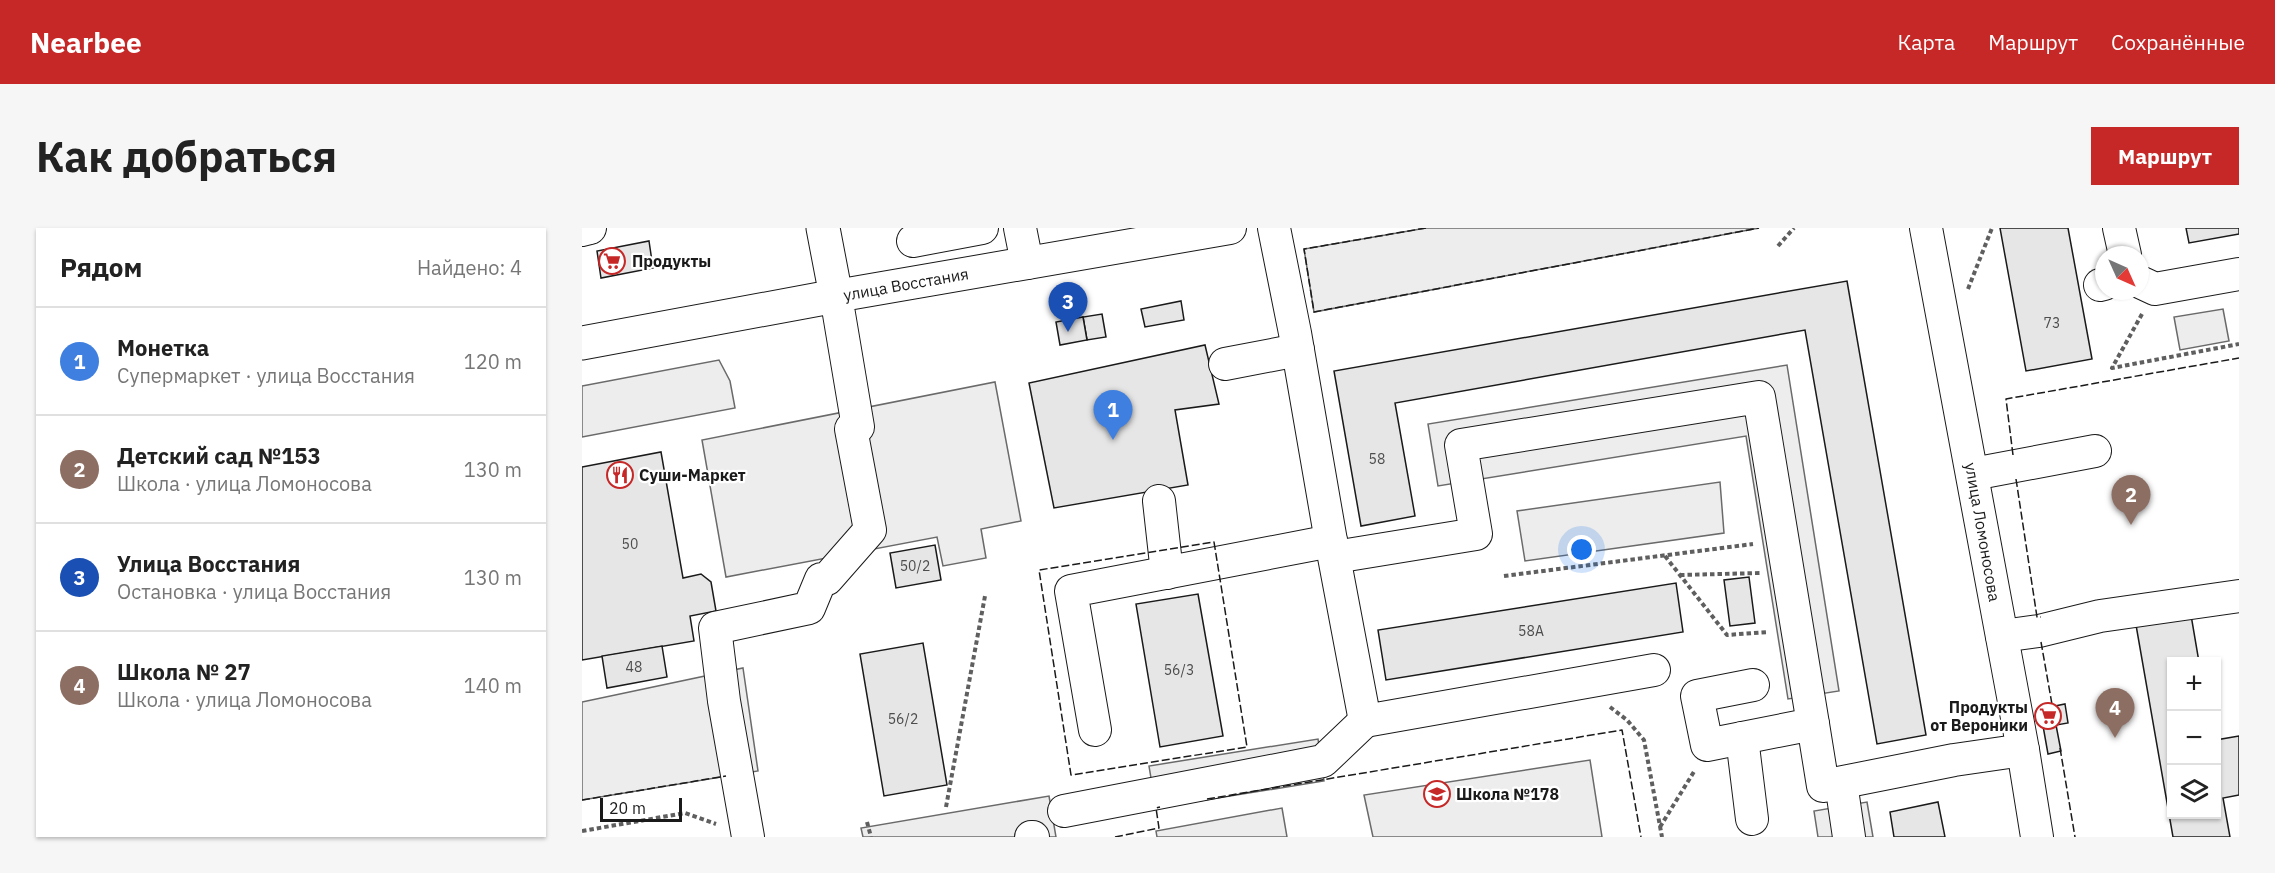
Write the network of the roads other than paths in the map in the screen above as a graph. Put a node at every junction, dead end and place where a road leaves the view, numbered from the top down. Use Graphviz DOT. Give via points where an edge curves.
graph roads {
  1 [pos="590,228"];
  2 [pos="823,228"];
  3 [pos="982,228"];
  4 [pos="1020,228"];
  5 [pos="1230,228"];
  6 [pos="1274,228"];
  7 [pos="1926,228"];
  8 [pos="2119,228"];
  9 [pos="582,230"];
  10 [pos="913,241"];
  11 [pos="2123,246"];
  12 [pos="1027,263"];
  13 [pos="2239,275"];
  14 [pos="2149,286"];
  15 [pos="836,296"];
  16 [pos="582,343"];
  17 [pos="1298,350"];
  18 [pos="1225,364"];
  19 [pos="2095,451"];
  20 [pos="1972,474"];
  21 [pos="1159,501"];
  22 [pos="1333,549"];
  23 [pos="1167,573"];
  24 [pos="2239,596"];
  25 [pos="2002,636"];
  26 [pos="1654,670"];
  27 [pos="1753,685"];
  28 [pos="1365,721"];
  29 [pos="1812,724"];
  30 [pos="1095,730"];
  31 [pos="1742,738"];
  32 [pos="2023,750"];
  33 [pos="1840,783"];
  34 [pos="1064,811"];
  35 [pos="1752,819"];
  36 [pos="734,831"];
  37 [pos="1850,837"];
  38 [pos="2037,837"];
  1 -- 9 [label="street"];
  2 -- 15 [label="main road"];
  3 -- 10 [label="street"];
  4 -- 12 [label="street"];
  5 -- 12 [label="street, улица Восстания"];
  6 -- 17 [label="street"];
  7 -- 20 [label="street, улица Ломоносова"];
  8 -- 11 [label="street"];
  12 -- 15 [label="street, улица Восстания"];
  13 -- 14 [label="street"];
  15 -- 16 [label="main road, улица Восстания"];
  15 -- 36 [label="street" via="858,427 851,429 870,530 827,579 821,579 809,608 715,628"];
  17 -- 18 [label="street"];
  17 -- 22 [label="street"];
  19 -- 20 [label="street"];
  20 -- 25 [label="street, улица Ломоносова"];
  21 -- 23 [label="street"];
  22 -- 23 [label="street"];
  22 -- 28 [label="street"];
  22 -- 29 [label="street" via="1476,534 1461,445 1759,398"];
  23 -- 30 [label="street" via="1071,591"];
  24 -- 25 [label="street" via="2100,616"];
  25 -- 32 [label="street, улица Ломоносова"];
  26 -- 28 [label="street"];
  27 -- 31 [label="street" via="1697,696 1707,745"];
  28 -- 34 [label="street" via="1323,762"];
  29 -- 31 [label="street"];
  29 -- 33 [label="street" via="1823,786"];
  31 -- 35 [label="street"];
  32 -- 33 [label="street"];
  32 -- 38 [label="street, улица Ломоносова"];
  33 -- 37 [label="street"];
}
